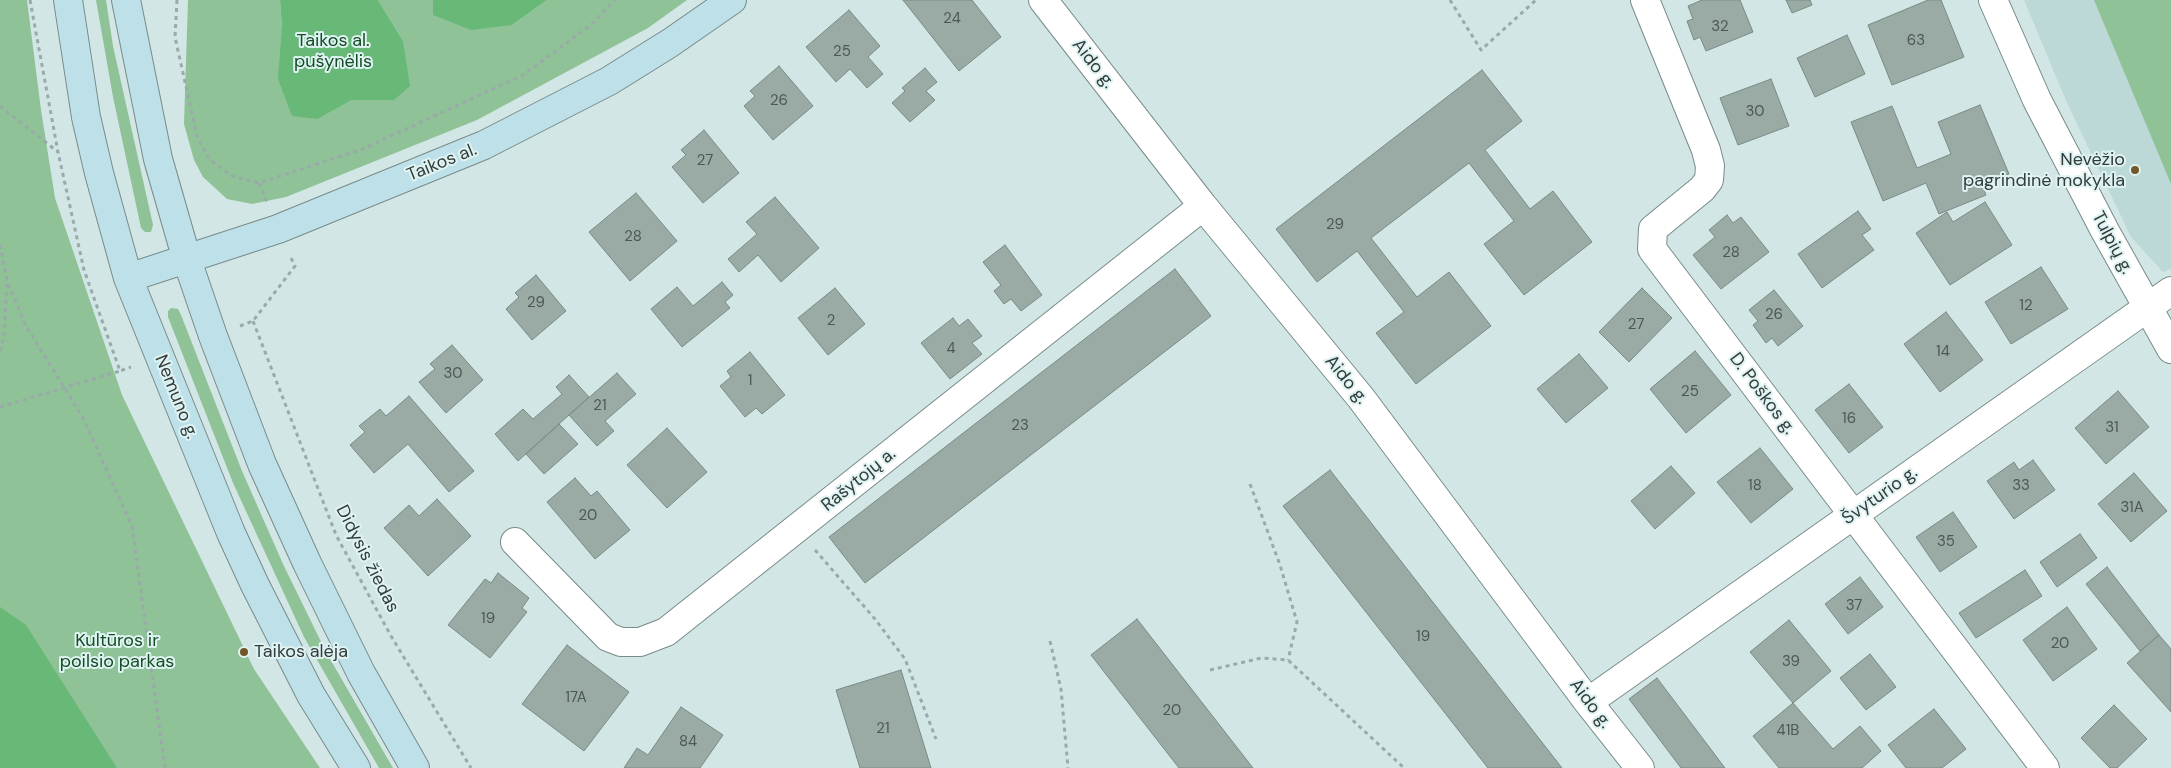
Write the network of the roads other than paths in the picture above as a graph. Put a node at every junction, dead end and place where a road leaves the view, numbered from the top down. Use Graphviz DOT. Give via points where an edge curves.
graph roads {
  1 [pos="68,0"];
  2 [pos="126,0"];
  3 [pos="732,0"];
  4 [pos="1043,0"];
  5 [pos="1645,0"];
  6 [pos="1993,0"];
  7 [pos="1203,206"];
  8 [pos="187,260"];
  9 [pos="128,278"];
  10 [pos="2171,291"];
  11 [pos="2146,307"];
  12 [pos="2171,348"];
  13 [pos="1854,515"];
  14 [pos="515,542"];
  15 [pos="1588,702"];
  16 [pos="356,768"];
  17 [pos="415,768"];
  18 [pos="1640,768"];
  19 [pos="2045,768"];
  1 -- 9 [label="main road, Nemuno g." via="86,117"];
  2 -- 8 [label="main road" via="158,159"];
  3 -- 8 [label="main road, Taikos al." via="609,81 484,146 278,229"];
  4 -- 7 [label="street, Aido g."];
  5 -- 13 [label="street, D. Poškos g." via="1710,166 1709,180 1702,189 1653,229 1652,249"];
  6 -- 11 [label="street, Tulpių g." via="2037,100"];
  7 -- 14 [label="street, Rašytojų a." via="666,632 640,642 622,642 608,637"];
  7 -- 15 [label="street, Aido g." via="1360,398"];
  8 -- 9 [label="main road, Taikos al."];
  8 -- 17 [label="main road" via="262,464 361,673"];
  9 -- 16 [label="main road, Nemuno g." via="255,585 311,695"];
  10 -- 11 [label="street, Švyturio g."];
  11 -- 12 [label="street, Tulpių g."];
  11 -- 13 [label="street, Švyturio g."];
  13 -- 15 [label="street, Švyturio g."];
  13 -- 19 [label="street, D. Poškos g."];
  15 -- 18 [label="street, Aido g."];
}
